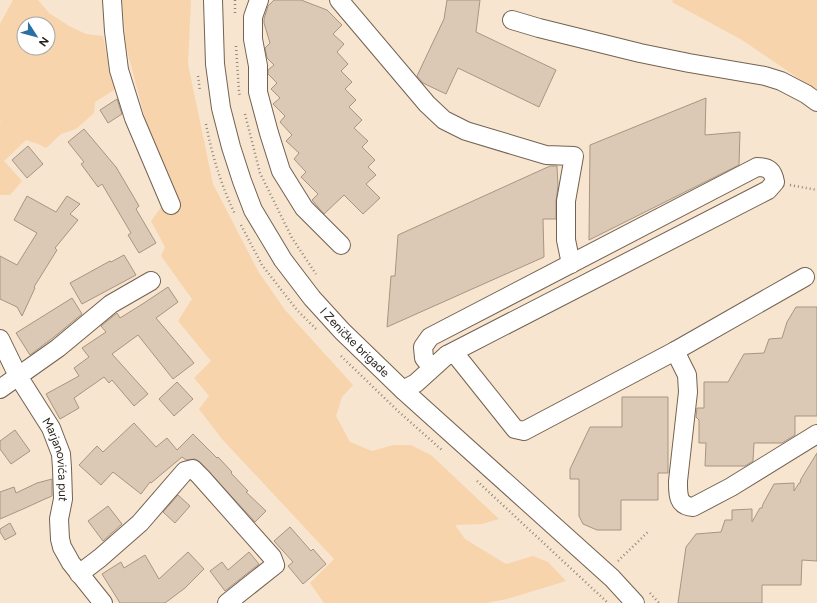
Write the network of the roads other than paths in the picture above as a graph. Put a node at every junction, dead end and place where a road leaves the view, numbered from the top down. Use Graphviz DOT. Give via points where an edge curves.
graph roads {
  1 [pos="112,0"];
  2 [pos="213,0"];
  3 [pos="259,0"];
  4 [pos="339,0"];
  5 [pos="512,20"];
  6 [pos="817,102"];
  7 [pos="171,205"];
  8 [pos="341,244"];
  9 [pos="571,264"];
  10 [pos="805,277"];
  11 [pos="151,281"];
  12 [pos="0,339"];
  13 [pos="675,351"];
  14 [pos="447,355"];
  15 [pos="432,368"];
  16 [pos="18,376"];
  17 [pos="0,389"];
  18 [pos="403,390"];
  19 [pos="817,434"];
  20 [pos="79,574"];
  21 [pos="642,598"];
  22 [pos="103,603"];
  23 [pos="227,603"];
  1 -- 7 [label="street" via="119,70 134,118"];
  2 -- 18 [label="street, I Zeničke brigade" via="215,64 222,108 231,147 254,210 283,260 312,298"];
  3 -- 8 [label="street" via="253,16 258,92 281,171 304,208"];
  4 -- 9 [label="street" via="427,104 444,120 466,131 546,155 574,156 566,202 566,240"];
  5 -- 6 [label="street" via="647,54 765,76 781,81"];
  9 -- 14 [label="street" via="757,167 764,167 774,177 775,182 768,190"];
  9 -- 15 [label="street" via="430,337 423,347 424,358"];
  10 -- 13 [label="street"];
  11 -- 16 [label="street" via="111,304 58,348"];
  12 -- 16 [label="street, Marjanovića put"];
  13 -- 14 [label="street" via="524,431 515,429 456,355"];
  13 -- 19 [label="street" via="687,375 688,383 678,487 682,504 687,507 693,507 731,486"];
  14 -- 15 [label="street"];
  15 -- 18 [label="street" via="416,384"];
  16 -- 17 [label="street"];
  16 -- 20 [label="street, Marjanovića put" via="51,428 60,454 63,499 59,520 60,540 64,552"];
  18 -- 21 [label="street, I Zeničke brigade" via="612,578"];
  20 -- 22 [label="street, Marjanovića put"];
  20 -- 23 [label="street" via="140,523 185,471 193,469 272,557 275,565"];
}
